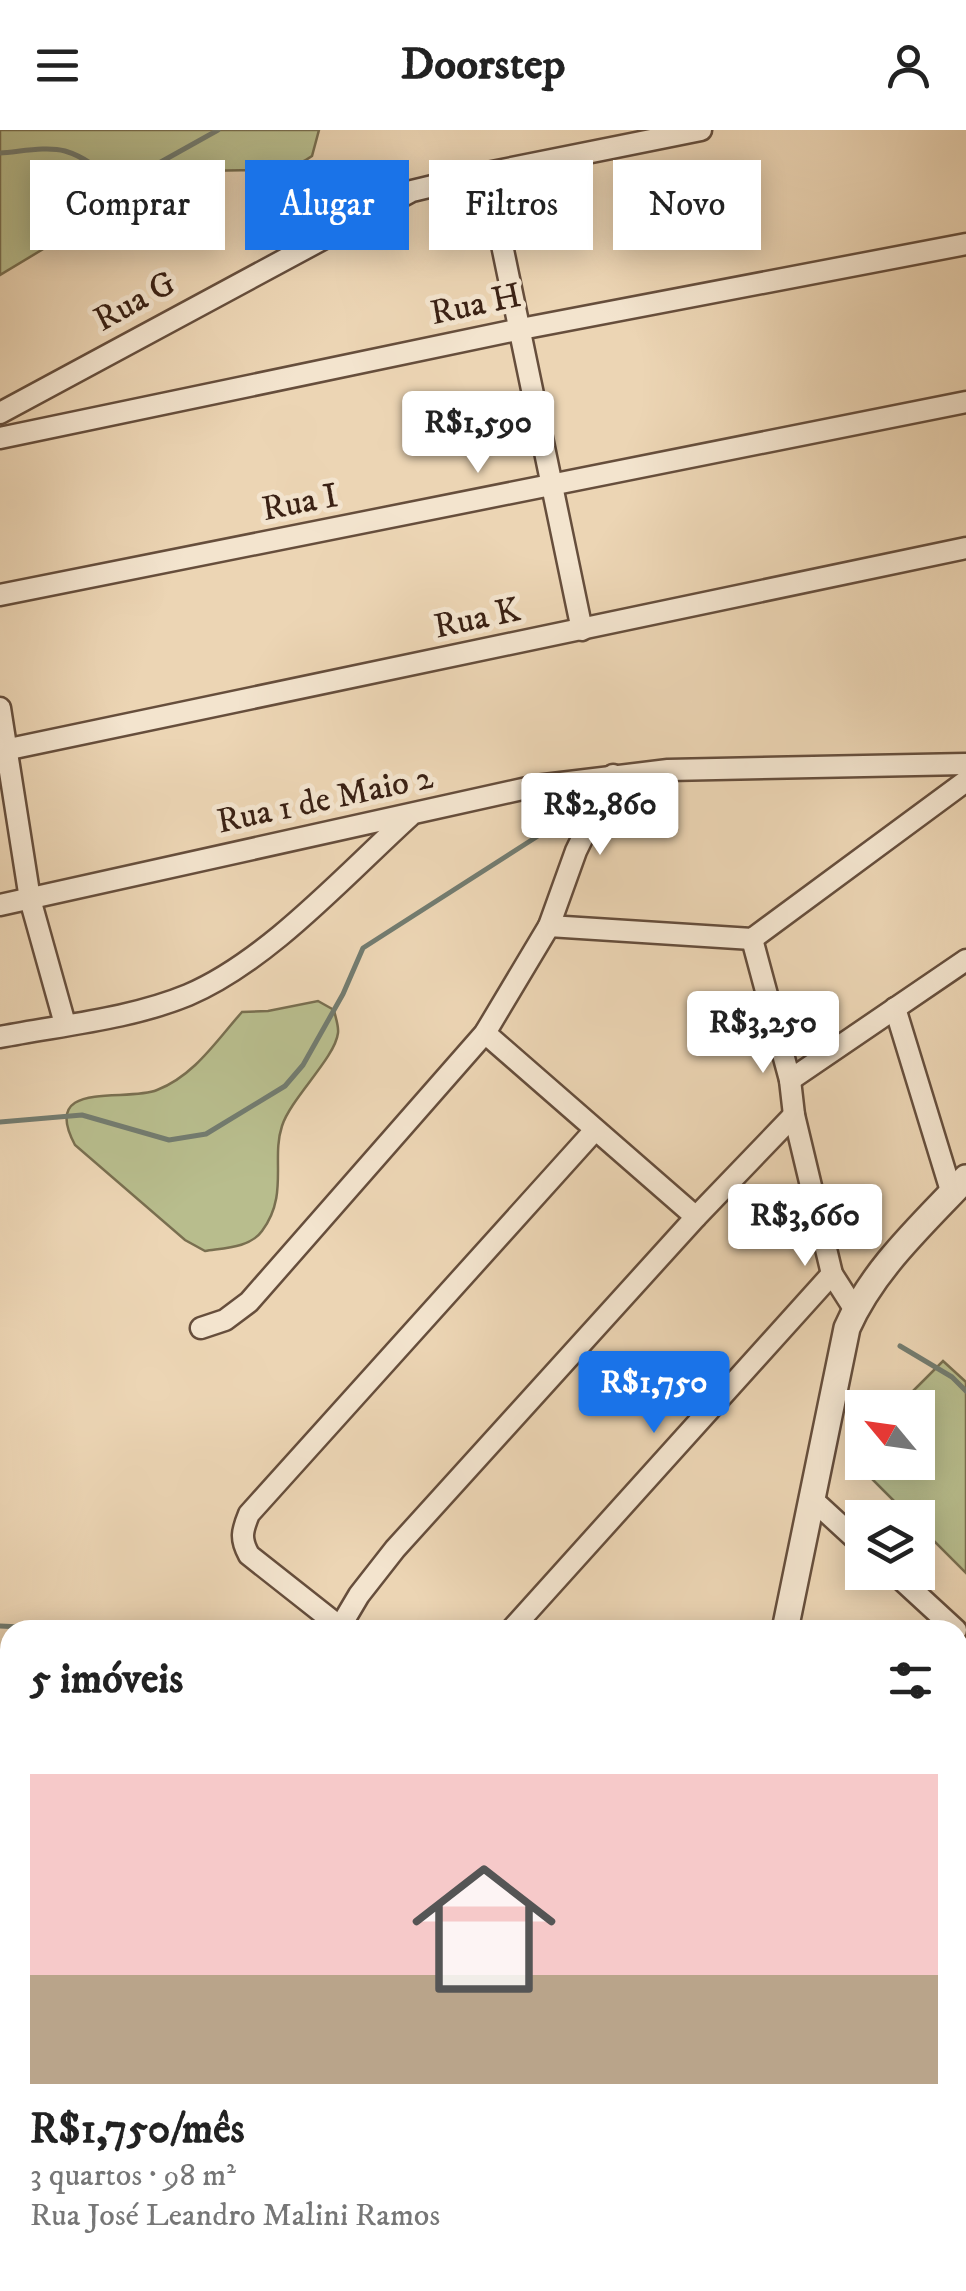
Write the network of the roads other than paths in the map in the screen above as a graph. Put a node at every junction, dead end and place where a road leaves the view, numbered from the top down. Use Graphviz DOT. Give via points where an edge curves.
graph roads {
  1 [pos="701,130"];
  2 [pos="548,160"];
  3 [pos="429,187"];
  4 [pos="966,244"];
  5 [pos="504,250"];
  6 [pos="522,329"];
  7 [pos="966,402"];
  8 [pos="0,413"];
  9 [pos="0,438"];
  10 [pos="553,487"];
  11 [pos="966,548"];
  12 [pos="0,595"];
  13 [pos="582,630"];
  14 [pos="0,708"];
  15 [pos="4,751"];
  16 [pos="966,764"];
  17 [pos="612,775"];
  18 [pos="966,781"];
  19 [pos="412,814"];
  20 [pos="30,898"];
  21 [pos="0,905"];
  22 [pos="549,926"];
  23 [pos="752,938"];
  24 [pos="966,960"];
  25 [pos="894,1008"];
  26 [pos="65,1024"];
  27 [pos="485,1033"];
  28 [pos="0,1037"];
  29 [pos="790,1080"];
  30 [pos="794,1114"];
  31 [pos="595,1130"];
  32 [pos="959,1186"];
  33 [pos="696,1217"];
  34 [pos="832,1274"];
  35 [pos="855,1310"];
  36 [pos="200,1328"];
  37 [pos="812,1499"];
  38 [pos="845,1529"];
  39 [pos="913,1590"];
  40 [pos="332,1620"];
  41 [pos="346,1620"];
  42 [pos="520,1620"];
  43 [pos="787,1620"];
  44 [pos="945,1620"];
  1 -- 2 [label="street, Rua G"];
  3 -- 8 [label="street, Rua G" via="380,206"];
  4 -- 6 [label="street, Rua H"];
  5 -- 6 [label="street"];
  6 -- 9 [label="street, Rua H"];
  6 -- 10 [label="street"];
  7 -- 10 [label="street, Rua I"];
  10 -- 12 [label="street, Rua I"];
  10 -- 13 [label="street"];
  11 -- 13 [label="street, Rua K"];
  13 -- 15 [label="street, Rua K"];
  14 -- 15 [label="street"];
  15 -- 20 [label="street"];
  16 -- 17 [label="street, Rua 1 de Maio 2"];
  17 -- 19 [label="street, Rua 1 de Maio 2"];
  17 -- 22 [label="street"];
  18 -- 23 [label="street"];
  19 -- 20 [label="street, Rua 1 de Maio 2"];
  19 -- 26 [label="street" via="223,978 147,1008"];
  20 -- 21 [label="street, Rua 1 de Maio 2"];
  20 -- 26 [label="street"];
  22 -- 23 [label="street"];
  22 -- 27 [label="street"];
  23 -- 29 [label="street"];
  24 -- 25 [label="street"];
  25 -- 29 [label="street"];
  25 -- 32 [label="street"];
  26 -- 28 [label="street"];
  27 -- 31 [label="street"];
  27 -- 36 [label="street" via="250,1302"];
  29 -- 30 [label="street"];
  30 -- 33 [label="street"];
  30 -- 34 [label="street"];
  31 -- 33 [label="street"];
  31 -- 40 [label="street" via="249,1514 242,1531 249,1555"];
  32 -- 35 [label="street" via="890,1260"];
  33 -- 41 [label="street" via="395,1549"];
  34 -- 35 [label="street"];
  34 -- 42 [label="street"];
  35 -- 37 [label="street"];
  37 -- 38 [label="street"];
  37 -- 43 [label="street"];
  39 -- 44 [label="street"];
}
